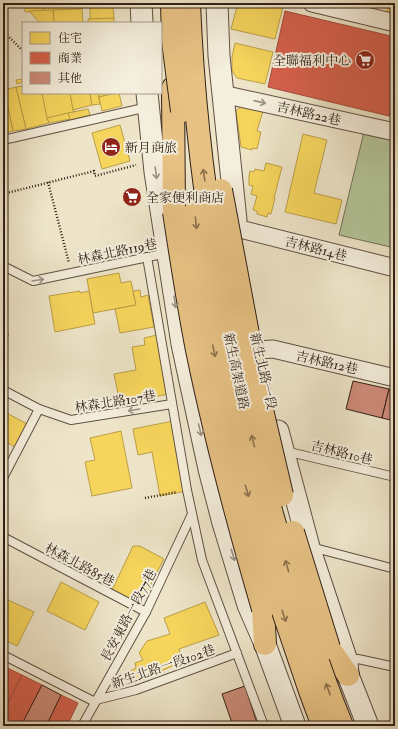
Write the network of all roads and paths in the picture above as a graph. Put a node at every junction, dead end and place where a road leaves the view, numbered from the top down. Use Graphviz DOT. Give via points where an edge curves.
graph roads {
  1 [pos="140,3"];
  2 [pos="172,3"];
  3 [pos="189,3"];
  4 [pos="205,3"];
  5 [pos="217,3"];
  6 [pos="312,3"];
  7 [pos="142,22"];
  8 [pos="395,23"];
  9 [pos="3,31"];
  10 [pos="182,35"];
  11 [pos="22,50"];
  12 [pos="219,56"];
  13 [pos="222,94"];
  14 [pos="147,100"];
  15 [pos="226,129"];
  16 [pos="395,132"];
  17 [pos="3,140"];
  18 [pos="154,161"];
  19 [pos="219,176"];
  20 [pos="48,182"];
  21 [pos="3,194"];
  22 [pos="236,228"];
  23 [pos="212,246"];
  24 [pos="167,253"];
  25 [pos="147,257"];
  26 [pos="3,266"];
  27 [pos="395,268"];
  28 [pos="71,273"];
  29 [pos="258,350"];
  30 [pos="395,378"];
  31 [pos="3,390"];
  32 [pos="172,404"];
  33 [pos="39,409"];
  34 [pos="282,450"];
  35 [pos="395,477"];
  36 [pos="3,478"];
  37 [pos="187,490"];
  38 [pos="145,498"];
  39 [pos="192,514"];
  40 [pos="3,538"];
  41 [pos="309,547"];
  42 [pos="395,569"];
  43 [pos="146,612"];
  44 [pos="265,644"];
  45 [pos="237,653"];
  46 [pos="3,656"];
  47 [pos="395,667"];
  48 [pos="348,668"];
  49 [pos="96,701"];
  50 [pos="82,726"];
  51 [pos="264,726"];
  52 [pos="295,726"];
  53 [pos="323,726"];
  54 [pos="342,726"];
  55 [pos="368,726"];
  1 -- 7 [label="street"];
  2 -- 10 [label="highway, 新生高架道路, bridge"];
  3 -- 10 [label="highway, 新生高架道路, bridge"];
  4 -- 12 [label="street" via="206,30"];
  5 -- 12 [label="street, 新生北路一段"];
  6 -- 8 [label="street"];
  9 -- 11 [label="path"];
  10 -- 19 [label="highway, bridge" via="211,115"];
  10 -- 44 [label="highway, bridge" via="174,212 209,407 263,610"];
  10 -- 53 [label="highway, 新生高架道路, one-way, bridge" via="209,327 230,427 269,570"];
  54 -- 10 [label="highway, 新生高架道路, one-way, bridge" via="294,591 245,412 219,278"];
  12 -- 13 [label="street, 新生北路一段"];
  13 -- 15 [label="street, 新生北路一段"];
  13 -- 16 [label="street, 吉林路22巷, one-way"];
  14 -- 17 [label="lane"];
  14 -- 18 [label="street"];
  15 -- 19 [label="street" via="216,136"];
  15 -- 22 [label="street, 新生北路一段"];
  18 -- 20 [label="path" via="95,176 94,171"];
  18 -- 24 [label="street, one-way"];
  19 -- 23 [label="street" via="224,232"];
  19 -- 48 [label="highway, bridge" via="263,414 279,484 329,648"];
  20 -- 21 [label="path"];
  20 -- 28 [label="path, 林森北路119巷"];
  22 -- 27 [label="street, 吉林路14巷"];
  22 -- 29 [label="street, 新生北路一段"];
  23 -- 24 [label="street"];
  23 -- 29 [label="street" via="228,253 241,339"];
  24 -- 25 [label="lane, 林森北路119巷"];
  24 -- 44 [label="street, one-way" via="182,344 209,469 248,606"];
  25 -- 28 [label="lane, 林森北路119巷"];
  25 -- 32 [label="lane"];
  26 -- 28 [label="lane, 林森北路119巷, one-way" via="33,281"];
  29 -- 30 [label="street, 吉林路12巷" via="273,349"];
  29 -- 34 [label="street, 新生北路一段"];
  31 -- 33 [label="lane, 林森北路107巷"];
  32 -- 33 [label="lane, 林森北路107巷, one-way" via="71,420"];
  32 -- 37 [label="lane"];
  33 -- 36 [label="lane"];
  34 -- 35 [label="lane, 吉林路10巷"];
  34 -- 41 [label="street, 新生北路一段"];
  37 -- 38 [label="path"];
  37 -- 39 [label="lane"];
  39 -- 43 [label="lane, 長安東路一段77巷"];
  39 -- 45 [label="lane" via="202,560"];
  40 -- 43 [label="lane, 林森北路85巷"];
  41 -- 42 [label="lane"];
  41 -- 48 [label="street, 新生北路一段"];
  43 -- 49 [label="lane, 長安東路一段77巷"];
  44 -- 52 [label="street"];
  45 -- 49 [label="lane, 新生北路一段102巷" via="136,690"];
  45 -- 51 [label="lane"];
  46 -- 49 [label="lane"];
  47 -- 48 [label="lane" via="358,659"];
  48 -- 55 [label="street, 新生北路一段"];
  49 -- 50 [label="lane, 長安東路一段77巷"];
}
